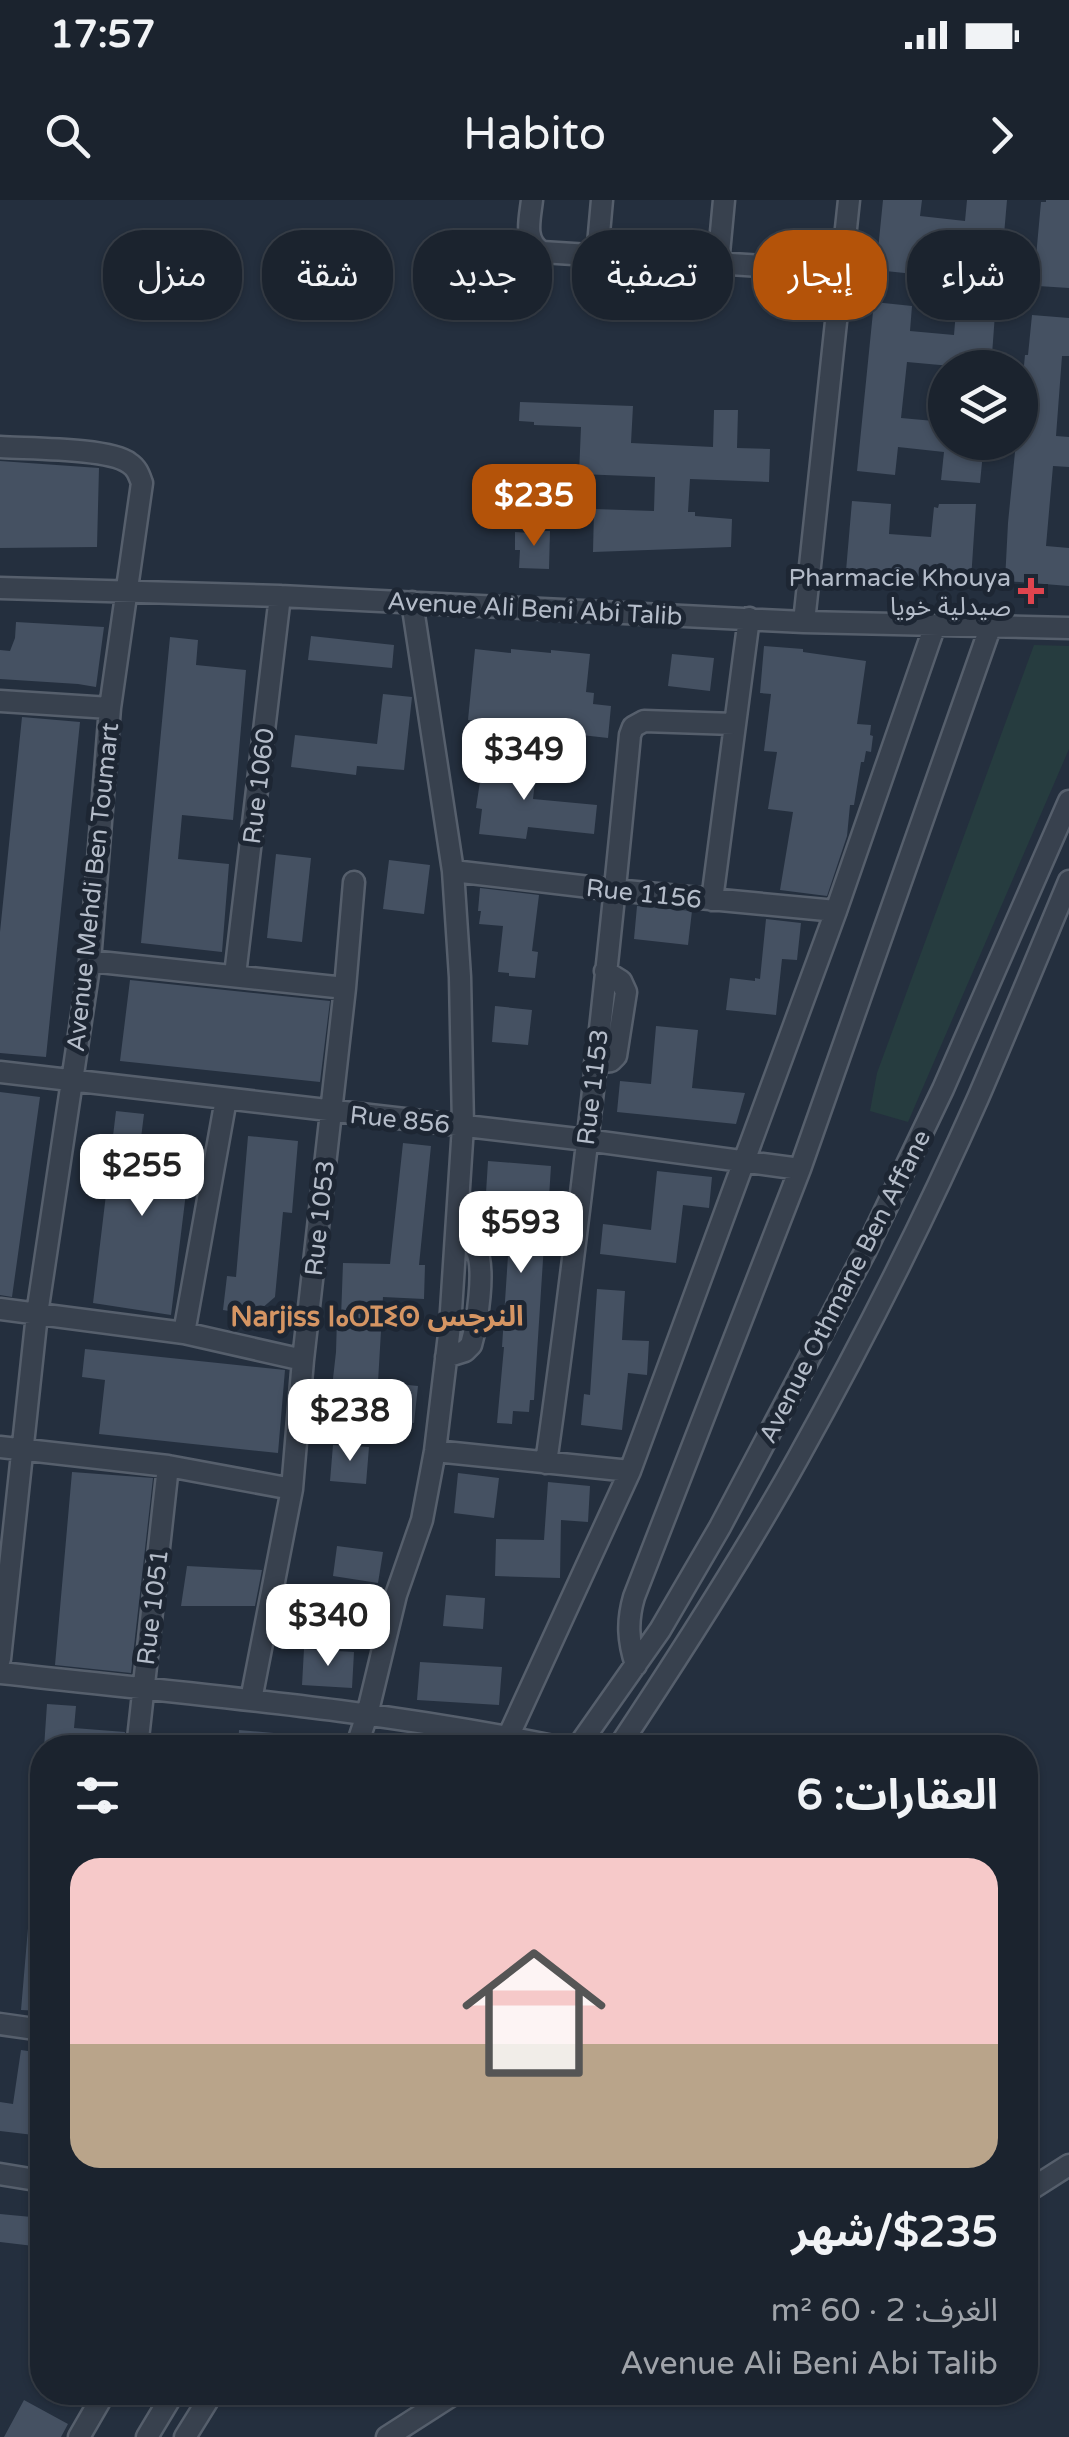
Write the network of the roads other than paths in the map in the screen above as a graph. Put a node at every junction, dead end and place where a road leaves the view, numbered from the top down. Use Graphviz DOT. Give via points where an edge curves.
graph roads {
  1 [pos="532,200"];
  2 [pos="602,200"];
  3 [pos="724,200"];
  4 [pos="848,200"];
  5 [pos="599,230"];
  6 [pos="721,230"];
  7 [pos="845,230"];
  8 [pos="572,254"];
  9 [pos="836,320"];
  10 [pos="0,447"];
  11 [pos="0,588"];
  12 [pos="125,592"];
  13 [pos="280,596"];
  14 [pos="412,602"];
  15 [pos="749,618"];
  16 [pos="804,622"];
  17 [pos="935,626"];
  18 [pos="990,628"];
  19 [pos="1069,628"];
  20 [pos="0,702"];
  21 [pos="110,708"];
  22 [pos="734,724"];
  23 [pos="1069,801"];
  24 [pos="453,871"];
  25 [pos="1069,881"];
  26 [pos="354,882"];
  27 [pos="615,890"];
  28 [pos="712,900"];
  29 [pos="836,910"];
  30 [pos="90,960"];
  31 [pos="235,976"];
  32 [pos="345,988"];
  33 [pos="0,1072"];
  34 [pos="72,1082"];
  35 [pos="226,1099"];
  36 [pos="331,1111"];
  37 [pos="463,1126"];
  38 [pos="586,1140"];
  39 [pos="745,1160"];
  40 [pos="800,1169"];
  41 [pos="0,1309"];
  42 [pos="37,1314"];
  43 [pos="184,1333"];
  44 [pos="303,1360"];
  45 [pos="0,1447"];
  46 [pos="24,1450"];
  47 [pos="434,1451"];
  48 [pos="546,1463"];
  49 [pos="168,1466"];
  50 [pos="630,1471"];
  51 [pos="292,1489"];
  52 [pos="0,1659"];
  53 [pos="636,1665"];
  54 [pos="0,1673"];
  55 [pos="143,1689"];
  56 [pos="251,1700"];
  57 [pos="367,1716"];
  58 [pos="138,1735"];
  59 [pos="360,1735"];
  60 [pos="469,1735"];
  61 [pos="510,1735"];
  62 [pos="586,1735"];
  63 [pos="626,1735"];
  64 [pos="0,2024"];
  65 [pos="30,2028"];
  66 [pos="1069,2165"];
  67 [pos="0,2174"];
  68 [pos="30,2178"];
  69 [pos="1038,2184"];
  70 [pos="98,2405"];
  71 [pos="166,2405"];
  72 [pos="205,2405"];
  73 [pos="437,2405"];
  74 [pos="79,2437"];
  75 [pos="147,2437"];
  76 [pos="185,2437"];
  77 [pos="388,2437"];
  1 -- 8 [label="street" via="529,238 536,250"];
  2 -- 5 [label="street"];
  3 -- 6 [label="street"];
  4 -- 7 [label="street"];
  9 -- 16 [label="street"];
  10 -- 12 [label="street, Avenue Mehdi Ben Toumart" via="107,454 132,464 142,483"];
  11 -- 12 [label="street, Avenue Ali Beni Abi Talib"];
  12 -- 13 [label="street, Avenue Ali Beni Abi Talib"];
  12 -- 21 [label="street, Avenue Mehdi Ben Toumart"];
  13 -- 14 [label="street, Avenue Ali Beni Abi Talib"];
  13 -- 31 [label="street, Rue 1060"];
  14 -- 15 [label="street, Avenue Ali Beni Abi Talib"];
  14 -- 24 [label="street"];
  15 -- 16 [label="street, Avenue Ali Beni Abi Talib"];
  15 -- 22 [label="street"];
  16 -- 17 [label="street, Avenue Ali Beni Abi Talib"];
  17 -- 18 [label="street, Avenue Ali Beni Abi Talib"];
  17 -- 29 [label="street"];
  18 -- 19 [label="street, Avenue Ali Beni Abi Talib"];
  18 -- 40 [label="street"];
  20 -- 21 [label="street"];
  21 -- 30 [label="street, Avenue Mehdi Ben Toumart"];
  22 -- 27 [label="street, Rue 1153" via="644,721 633,727"];
  22 -- 28 [label="street"];
  23 -- 53 [label="street, Avenue Othmane Ben Affane" via="865,1252 720,1527"];
  24 -- 27 [label="street, Rue 1156"];
  24 -- 37 [label="street"];
  25 -- 63 [label="street, Avenue Othmane Ben Affane" via="977,1100 869,1324 734,1568"];
  26 -- 32 [label="street, Rue 1053"];
  27 -- 28 [label="street, Rue 1156"];
  27 -- 38 [label="street, Rue 1153"];
  28 -- 29 [label="street, Rue 1156"];
  29 -- 39 [label="street"];
  30 -- 31 [label="street"];
  30 -- 34 [label="street, Avenue Mehdi Ben Toumart"];
  31 -- 32 [label="street"];
  32 -- 36 [label="street, Rue 1053"];
  33 -- 34 [label="street, Rue 856"];
  34 -- 35 [label="street, Rue 856"];
  34 -- 42 [label="street, Avenue Mehdi Ben Toumart"];
  35 -- 36 [label="street, Rue 856"];
  35 -- 43 [label="street"];
  36 -- 37 [label="street, Rue 856"];
  36 -- 44 [label="street, Rue 1053"];
  37 -- 38 [label="street, Rue 856"];
  37 -- 47 [label="street"];
  38 -- 39 [label="street, Rue 856"];
  38 -- 48 [label="street, Rue 1153"];
  39 -- 40 [label="street, Rue 856"];
  39 -- 50 [label="street"];
  40 -- 53 [label="street" via="634,1598 628,1624"];
  41 -- 42 [label="street"];
  42 -- 43 [label="street"];
  42 -- 46 [label="street, Avenue Mehdi Ben Toumart"];
  43 -- 44 [label="street"];
  44 -- 51 [label="street, Rue 1053"];
  45 -- 46 [label="street"];
  46 -- 49 [label="street"];
  46 -- 52 [label="street, Avenue Mehdi Ben Toumart"];
  47 -- 48 [label="street"];
  47 -- 57 [label="street" via="422,1520"];
  48 -- 50 [label="street"];
  49 -- 51 [label="street"];
  49 -- 55 [label="street, Rue 1051"];
  50 -- 61 [label="street"];
  51 -- 56 [label="street, Rue 1053"];
  53 -- 62 [label="street, Avenue Othmane Ben Affane"];
  54 -- 55 [label="street"];
  55 -- 56 [label="street"];
  55 -- 58 [label="street, Rue 1051"];
  56 -- 57 [label="street"];
  57 -- 59 [label="street"];
  57 -- 60 [label="street"];
  64 -- 65 [label="street"];
  66 -- 69 [label="street"];
  67 -- 68 [label="street"];
  70 -- 74 [label="street"];
  71 -- 75 [label="street"];
  72 -- 76 [label="street"];
  73 -- 77 [label="street"];
}
